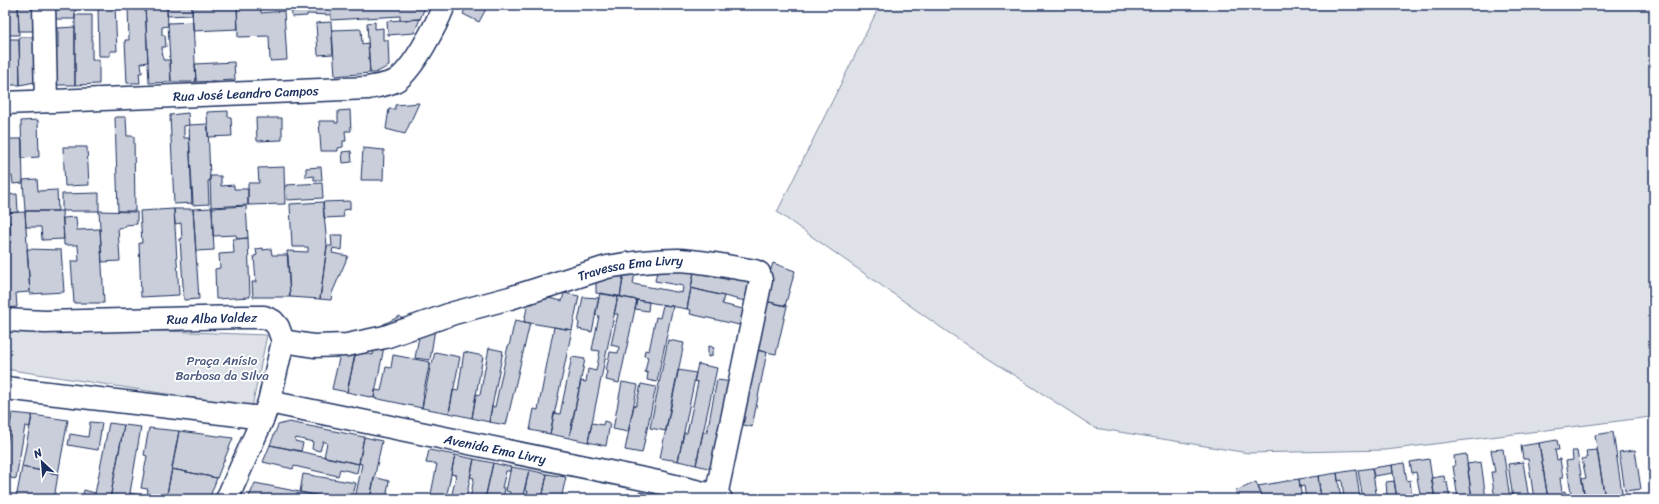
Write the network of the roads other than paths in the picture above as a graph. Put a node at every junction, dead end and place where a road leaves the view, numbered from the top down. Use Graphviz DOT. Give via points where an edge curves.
graph roads {
  1 [pos="44,5"];
  2 [pos="444,5"];
  3 [pos="46,101"];
  4 [pos="5,103"];
  5 [pos="5,320"];
  6 [pos="283,341"];
  7 [pos="5,388"];
  8 [pos="266,410"];
  9 [pos="718,497"];
  10 [pos="227,499"];
  1 -- 3 [label="street"];
  2 -- 3 [label="street, Rua José Leandro Campos" via="419,54 407,71 384,85"];
  3 -- 4 [label="street, Rua José Leandro Campos"];
  5 -- 6 [label="street, Rua Alba Valdez" via="45,322 264,317 278,327"];
  6 -- 8 [label="street"];
  6 -- 9 [label="street, Travessa Ema Livry" via="314,346 347,345 384,337 607,267 677,260 755,271 759,273 761,280"];
  7 -- 8 [label="street"];
  8 -- 9 [label="street, Avenida Ema Livry" via="551,459"];
  8 -- 10 [label="street"];
}
